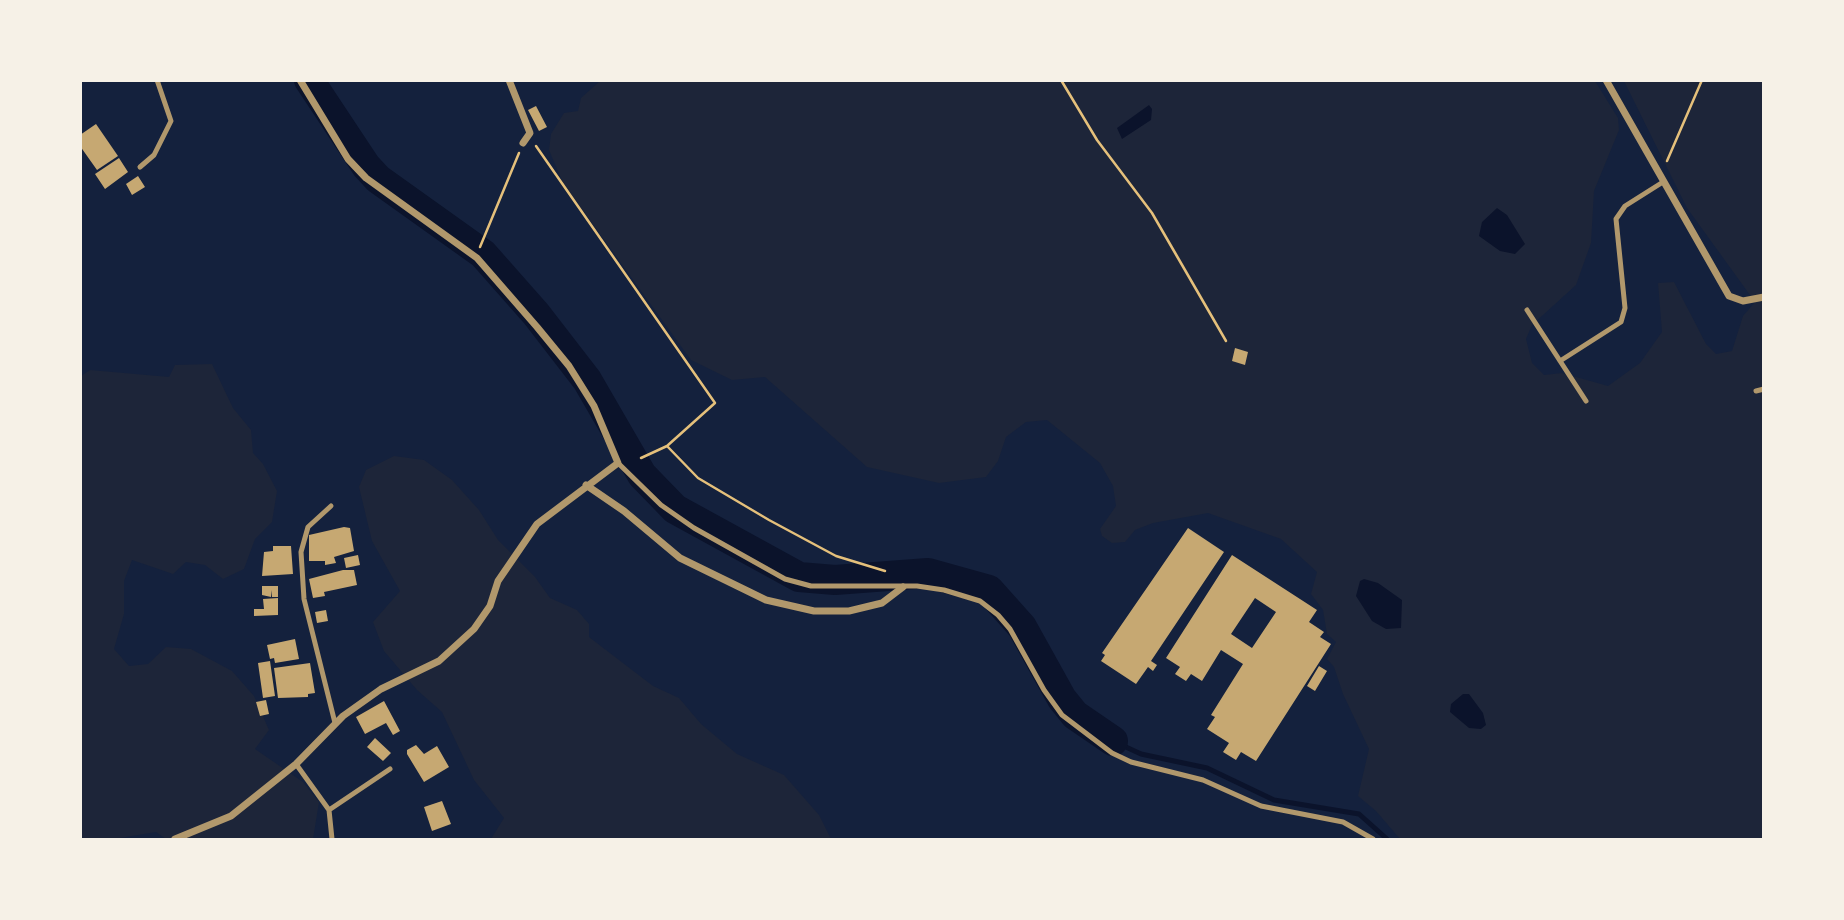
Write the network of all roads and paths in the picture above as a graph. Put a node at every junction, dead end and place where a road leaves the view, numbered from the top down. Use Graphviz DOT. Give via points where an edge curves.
graph roads {
  1 [pos="157,80"];
  2 [pos="300,80"];
  3 [pos="509,80"];
  4 [pos="1061,80"];
  5 [pos="1606,80"];
  6 [pos="1702,80"];
  7 [pos="530,133"];
  8 [pos="523,143"];
  9 [pos="140,167"];
  10 [pos="1662,179"];
  11 [pos="474,256"];
  12 [pos="1763,298"];
  13 [pos="1527,310"];
  14 [pos="1226,341"];
  15 [pos="1560,361"];
  16 [pos="1763,389"];
  17 [pos="1756,391"];
  18 [pos="1586,401"];
  19 [pos="667,446"];
  20 [pos="641,458"];
  21 [pos="618,463"];
  22 [pos="586,485"];
  23 [pos="331,506"];
  24 [pos="885,570"];
  25 [pos="902,587"];
  26 [pos="335,723"];
  27 [pos="296,764"];
  28 [pos="390,769"];
  29 [pos="329,810"];
  30 [pos="175,839"];
  31 [pos="332,839"];
  32 [pos="1373,839"];
  1 -- 9 [label="lane" via="171,121 154,155"];
  2 -- 11 [label="street" via="348,159 366,178"];
  3 -- 7 [label="street"];
  4 -- 14 [label="path" via="1097,140 1152,213"];
  5 -- 10 [label="street"];
  6 -- 10 [label="path"];
  7 -- 8 [label="street"];
  7 -- 19 [label="path" via="545,162 715,403"];
  8 -- 11 [label="path"];
  10 -- 12 [label="street" via="1729,296 1743,301"];
  10 -- 15 [label="lane" via="1625,206 1616,219 1625,308 1621,321"];
  11 -- 21 [label="street" via="569,366 594,406"];
  13 -- 15 [label="lane"];
  15 -- 18 [label="lane"];
  16 -- 17 [label="lane"];
  19 -- 20 [label="path"];
  19 -- 24 [label="path" via="698,478 769,520 836,556"];
  21 -- 22 [label="street"];
  21 -- 25 [label="lane" via="661,505 694,528 785,579 811,586"];
  22 -- 25 [label="street" via="680,558 766,600 814,611 849,611 882,603"];
  22 -- 26 [label="street" via="537,524 498,581 474,629 458,645 439,661 381,689"];
  23 -- 26 [label="lane" via="308,527 301,552 304,599"];
  25 -- 32 [label="lane" via="944,590 980,601 998,615 1062,715 1112,753 1203,780 1261,806 1342,822"];
  26 -- 27 [label="street"];
  27 -- 29 [label="lane"];
  27 -- 30 [label="street" via="231,816"];
  28 -- 29 [label="lane"];
  29 -- 31 [label="lane"];
}
